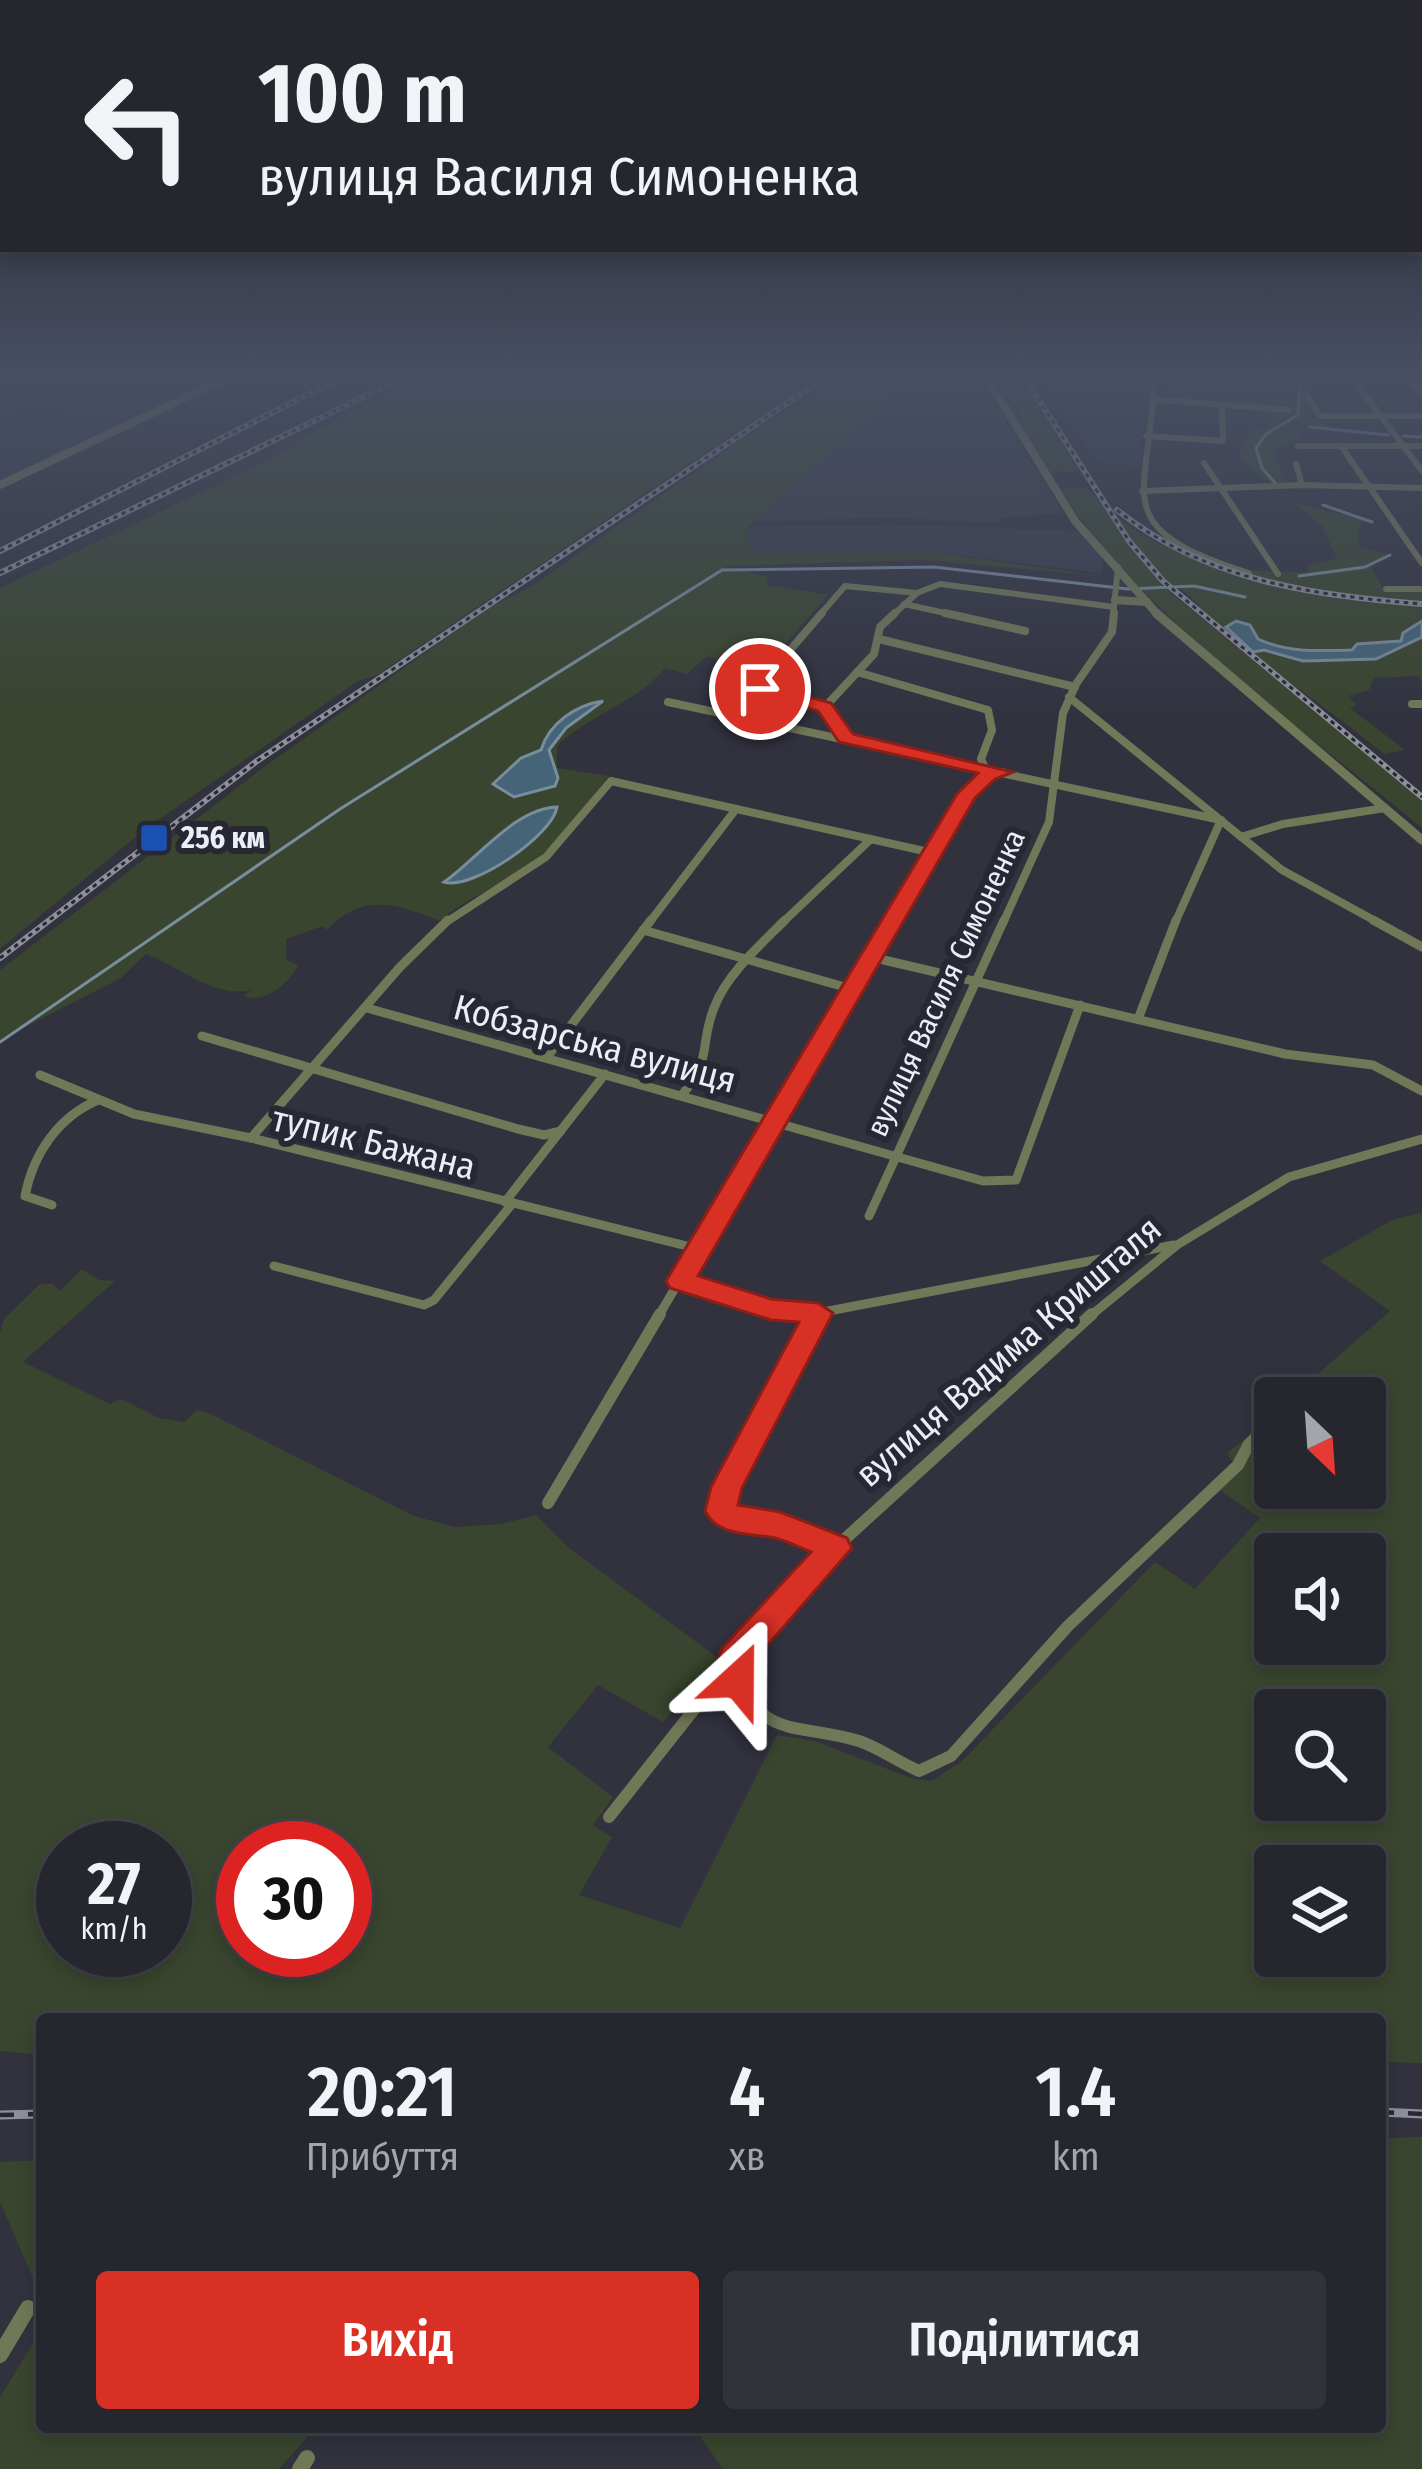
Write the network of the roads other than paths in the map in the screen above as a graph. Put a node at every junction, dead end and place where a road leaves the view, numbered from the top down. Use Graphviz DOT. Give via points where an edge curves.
graph roads {
  1 [pos="1057,490"];
  2 [pos="1172,490"];
  3 [pos="1221,490"];
  4 [pos="1373,490"];
  5 [pos="1142,491"];
  6 [pos="1422,563"];
  7 [pos="1118,567"];
  8 [pos="1249,573"];
  9 [pos="1278,574"];
  10 [pos="1386,590"];
  11 [pos="1422,590"];
  12 [pos="917,593"];
  13 [pos="1145,599"];
  14 [pos="1115,600"];
  15 [pos="904,604"];
  16 [pos="1025,631"];
  17 [pos="879,639"];
  18 [pos="857,672"];
  19 [pos="1072,692"];
  20 [pos="668,702"];
  21 [pos="825,707"];
  22 [pos="846,738"];
  23 [pos="985,768"];
  24 [pos="1003,772"];
  25 [pos="1051,784"];
  26 [pos="1385,808"];
  27 [pos="736,809"];
  28 [pos="1221,820"];
  29 [pos="1241,837"];
  30 [pos="871,839"];
  31 [pos="1422,840"];
  32 [pos="932,853"];
  33 [pos="643,931"];
  34 [pos="1422,947"];
  35 [pos="871,957"];
  36 [pos="748,960"];
  37 [pos="974,981"];
  38 [pos="852,989"];
  39 [pos="1080,1006"];
  40 [pos="367,1008"];
  41 [pos="1138,1019"];
  42 [pos="202,1036"];
  43 [pos="547,1057"];
  44 [pos="311,1071"];
  45 [pos="605,1074"];
  46 [pos="40,1075"];
  47 [pos="1422,1091"];
  48 [pos="682,1095"];
  49 [pos="98,1100"];
  50 [pos="773,1125"];
  51 [pos="561,1131"];
  52 [pos="251,1138"];
  53 [pos="1422,1139"];
  54 [pos="896,1157"];
  55 [pos="508,1203"];
  56 [pos="52,1205"];
  57 [pos="869,1216"];
  58 [pos="1177,1245"];
  59 [pos="699,1249"];
  60 [pos="274,1266"];
  61 [pos="680,1281"];
  62 [pos="818,1313"];
  63 [pos="1254,1439"];
  64 [pos="548,1503"];
  65 [pos="836,1548"];
  66 [pos="734,1659"];
  67 [pos="609,1817"];
  68 [pos="28,2308"];
  69 [pos="0,2355"];
  1 -- 7 [label="street"];
  2 -- 5 [label="street"];
  3 -- 9 [label="street"];
  4 -- 6 [label="street"];
  5 -- 8 [label="street" via="1159,536"];
  7 -- 13 [label="street"];
  7 -- 14 [label="street, вулиця Василя Симоненка"];
  10 -- 11 [label="street"];
  12 -- 14 [label="street" via="940,584"];
  12 -- 15 [label="street"];
  12 -- 21 [label="street" via="840,589 759,686"];
  13 -- 14 [label="street"];
  13 -- 26 [label="street"];
  14 -- 19 [label="street, вулиця Василя Симоненка" via="1112,632"];
  15 -- 16 [label="street"];
  15 -- 17 [label="street" via="880,627"];
  17 -- 18 [label="street"];
  17 -- 19 [label="street"];
  18 -- 21 [label="street"];
  18 -- 23 [label="street" via="988,710"];
  19 -- 25 [label="street, вулиця Василя Симоненка"];
  19 -- 28 [label="street"];
  20 -- 22 [label="street"];
  21 -- 22 [label="street"];
  22 -- 23 [label="street"];
  23 -- 24 [label="street"];
  24 -- 25 [label="street"];
  24 -- 32 [label="street" via="977,783"];
  25 -- 28 [label="street"];
  25 -- 37 [label="street, вулиця Василя Симоненка" via="1049,822"];
  26 -- 29 [label="street"];
  26 -- 31 [label="street"];
  27 -- 30 [label="street"];
  27 -- 33 [label="street"];
  27 -- 40 [label="street" via="611,782 546,857 456,913"];
  28 -- 29 [label="street"];
  28 -- 41 [label="street"];
  29 -- 34 [label="street" via="1295,879"];
  30 -- 32 [label="street"];
  30 -- 36 [label="street"];
  32 -- 35 [label="street"];
  33 -- 36 [label="street"];
  33 -- 43 [label="street"];
  35 -- 37 [label="street"];
  35 -- 38 [label="street"];
  36 -- 38 [label="street"];
  36 -- 48 [label="street" via="717,998 706,1064"];
  37 -- 39 [label="street"];
  37 -- 54 [label="street, вулиця Василя Симоненка"];
  38 -- 50 [label="street"];
  39 -- 41 [label="street"];
  39 -- 54 [label="street, Кобзарська вулиця" via="1016,1180 983,1181"];
  40 -- 43 [label="street, Кобзарська вулиця"];
  40 -- 44 [label="street"];
  41 -- 47 [label="street" via="1373,1066"];
  42 -- 44 [label="street"];
  43 -- 45 [label="street, Кобзарська вулиця"];
  44 -- 51 [label="street" via="544,1135"];
  44 -- 52 [label="street"];
  45 -- 48 [label="street, Кобзарська вулиця"];
  45 -- 51 [label="street"];
  46 -- 49 [label="street, тупик Бажана"];
  48 -- 50 [label="street, Кобзарська вулиця"];
  49 -- 52 [label="street, тупик Бажана"];
  49 -- 56 [label="street" via="71,1114 26,1181 25,1196"];
  50 -- 54 [label="street, Кобзарська вулиця"];
  50 -- 59 [label="street"];
  51 -- 55 [label="street"];
  52 -- 55 [label="street, тупик Бажана"];
  53 -- 58 [label="street, вулиця Вадима Кришталя" via="1288,1178"];
  54 -- 57 [label="street, вулиця Василя Симоненка"];
  55 -- 59 [label="street, тупик Бажана"];
  55 -- 60 [label="street" via="424,1305"];
  58 -- 62 [label="street"];
  58 -- 65 [label="street, вулиця Вадима Кришталя"];
  59 -- 61 [label="street"];
  61 -- 62 [label="street" via="771,1309"];
  61 -- 64 [label="street"];
  62 -- 65 [label="street" via="721,1511"];
  63 -- 66 [label="street" via="1238,1465 1068,1626 951,1756 919,1771 862,1742 791,1730 753,1702"];
  65 -- 66 [label="street, вулиця Вадима Кришталя"];
  66 -- 67 [label="street, вулиця Вадима Кришталя"];
  68 -- 69 [label="street"];
}
